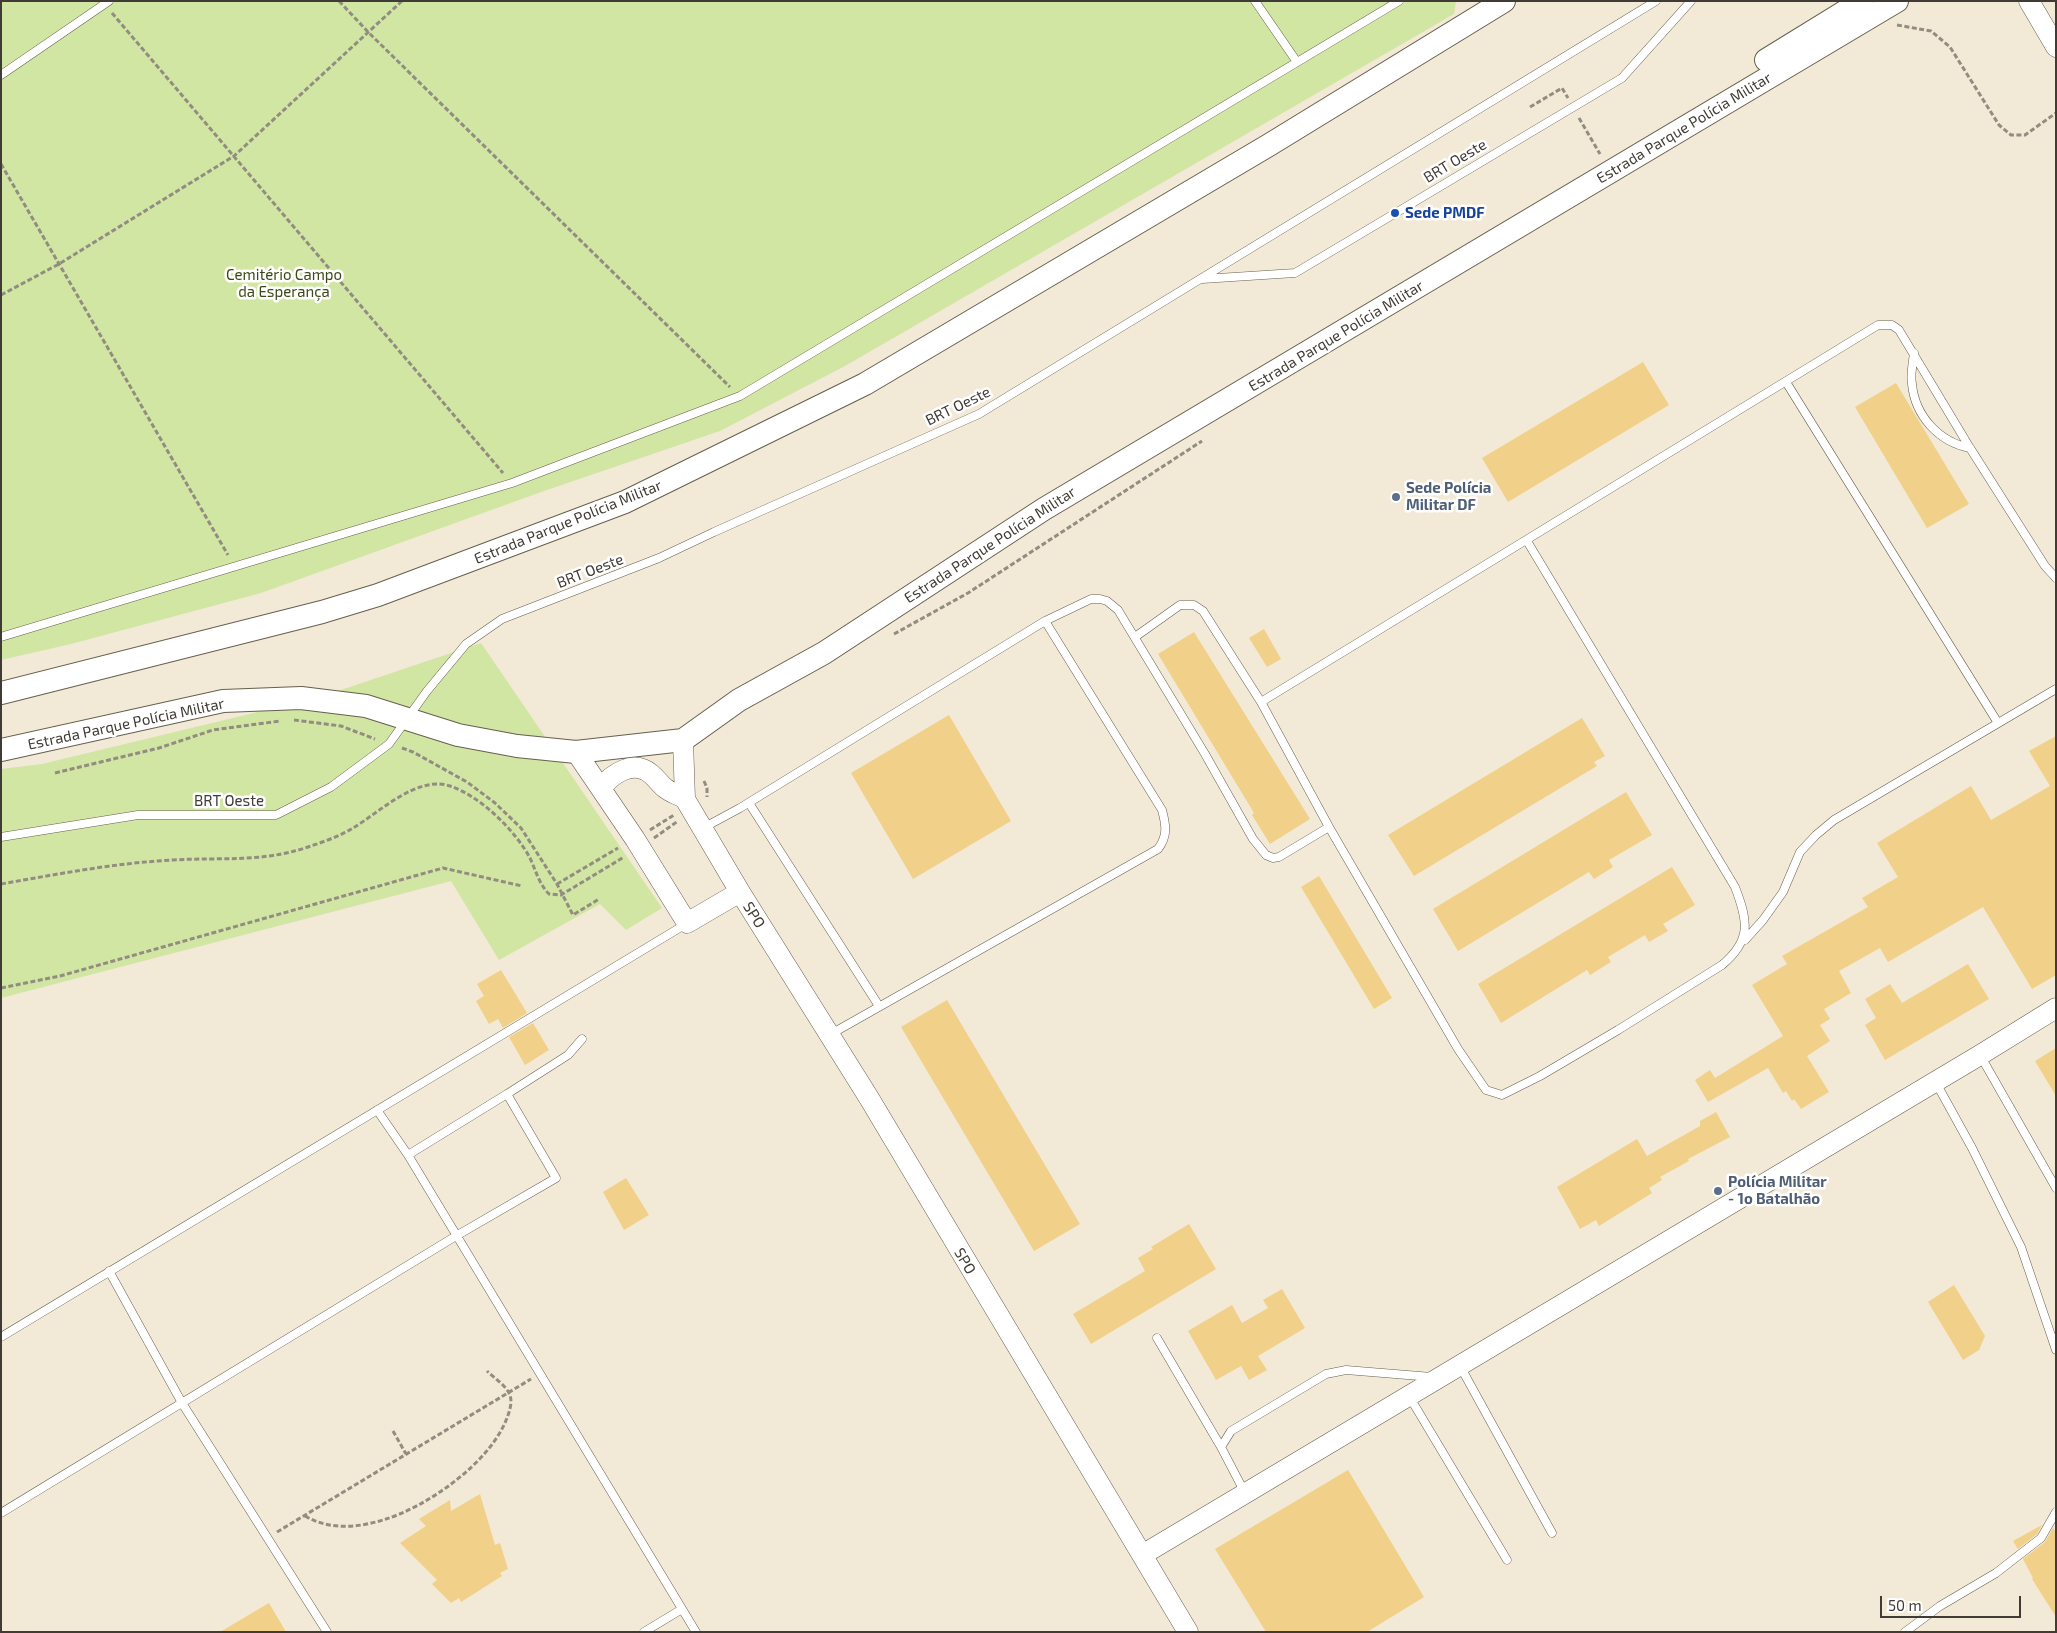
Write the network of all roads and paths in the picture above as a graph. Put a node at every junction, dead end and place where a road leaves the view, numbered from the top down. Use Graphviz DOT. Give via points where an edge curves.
graph roads {
  1 [pos="338,1"];
  2 [pos="402,1"];
  3 [pos="1255,1"];
  4 [pos="1399,1"];
  5 [pos="1504,1"];
  6 [pos="1656,1"];
  7 [pos="1691,1"];
  8 [pos="1862,1"];
  9 [pos="1897,1"];
  10 [pos="2029,1"];
  11 [pos="106,3"];
  12 [pos="1484,7"];
  13 [pos="1892,24"];
  14 [pos="368,33"];
  15 [pos="2056,47"];
  16 [pos="1297,62"];
  17 [pos="1,75"];
  18 [pos="1525,100"];
  19 [pos="1530,107"];
  20 [pos="1573,108"];
  21 [pos="2056,113"];
  22 [pos="1534,115"];
  23 [pos="1672,135"];
  24 [pos="234,156"];
  25 [pos="1,164"];
  26 [pos="1610,172"];
  27 [pos="59,264"];
  28 [pos="1200,279"];
  29 [pos="1,295"];
  30 [pos="1914,353"];
  31 [pos="1786,382"];
  32 [pos="740,396"];
  33 [pos="1210,436"];
  34 [pos="1970,448"];
  35 [pos="512,483"];
  36 [pos="1527,541"];
  37 [pos="235,566"];
  38 [pos="2056,578"];
  39 [pos="1045,621"];
  40 [pos="889,636"];
  41 [pos="1135,636"];
  42 [pos="1,637"];
  43 [pos="2056,689"];
  44 [pos="1,693"];
  45 [pos="1261,702"];
  46 [pos="407,719"];
  47 [pos="290,720"];
  48 [pos="281,721"];
  49 [pos="1998,723"];
  50 [pos="683,740"];
  51 [pos="389,744"];
  52 [pos="1,750"];
  53 [pos="576,752"];
  54 [pos="55,773"];
  55 [pos="704,779"];
  56 [pos="601,788"];
  57 [pos="749,803"];
  58 [pos="694,813"];
  59 [pos="1330,827"];
  60 [pos="1,837"];
  61 [pos="1,884"];
  62 [pos="522,886"];
  63 [pos="740,892"];
  64 [pos="561,895"];
  65 [pos="600,899"];
  66 [pos="688,923"];
  67 [pos="1740,945"];
  68 [pos="1,988"];
  69 [pos="879,1006"];
  70 [pos="2056,1008"];
  71 [pos="830,1035"];
  72 [pos="582,1039"];
  73 [pos="1980,1055"];
  74 [pos="1935,1081"];
  75 [pos="507,1094"];
  76 [pos="377,1110"];
  77 [pos="408,1155"];
  78 [pos="2056,1188"];
  79 [pos="456,1236"];
  80 [pos="109,1271"];
  81 [pos="1,1337"];
  82 [pos="1157,1338"];
  83 [pos="2056,1350"];
  84 [pos="1459,1364"];
  85 [pos="487,1371"];
  86 [pos="540,1373"];
  87 [pos="1437,1377"];
  88 [pos="508,1392"];
  89 [pos="1408,1395"];
  90 [pos="182,1403"];
  91 [pos="393,1431"];
  92 [pos="1221,1447"];
  93 [pos="406,1454"];
  94 [pos="1245,1493"];
  95 [pos="2056,1512"];
  96 [pos="1,1513"];
  97 [pos="305,1516"];
  98 [pos="1552,1533"];
  99 [pos="268,1538"];
  100 [pos="1142,1555"];
  101 [pos="1507,1560"];
  102 [pos="682,1609"];
  103 [pos="327,1632"];
  104 [pos="644,1632"];
  105 [pos="696,1632"];
  106 [pos="1188,1632"];
  107 [pos="1905,1632"];
  1 -- 14 [label="path"];
  2 -- 14 [label="path"];
  3 -- 16 [label="lane"];
  4 -- 16 [label="lane"];
  5 -- 12 [label="main road, Estrada Parque Polícia Militar"];
  6 -- 28 [label="lane, BRT Oeste"];
  7 -- 20 [label="lane, BRT Oeste" via="1622,78"];
  8 -- 23 [label="main road" via="1696,107 1684,117"];
  9 -- 23 [label="main road, Estrada Parque Polícia Militar"];
  10 -- 15 [label="street"];
  11 -- 17 [label="lane"];
  11 -- 24 [label="path"];
  12 -- 44 [label="main road, Estrada Parque Polícia Militar" via="1269,145 865,384 625,502 378,596"];
  13 -- 21 [label="path" via="1931,31 1950,47 1999,126 2011,135 2024,135"];
  14 -- 24 [label="path"];
  14 -- 32 [label="path"];
  16 -- 32 [label="lane"];
  18 -- 19 [label="path"];
  19 -- 20 [label="path" via="1562,88"];
  19 -- 22 [label="path"];
  20 -- 26 [label="path"];
  20 -- 28 [label="lane, BRT Oeste" via="1295,272"];
  23 -- 26 [label="main road, Estrada Parque Polícia Militar"];
  24 -- 27 [label="path"];
  24 -- 35 [label="path"];
  25 -- 27 [label="path"];
  26 -- 50 [label="main road, Estrada Parque Polícia Militar" via="1044,509 824,653 739,700"];
  27 -- 29 [label="path"];
  27 -- 37 [label="path"];
  28 -- 46 [label="lane, BRT Oeste" via="979,414 659,558 502,619 466,644"];
  30 -- 31 [label="lane" via="1897,327 1878,325"];
  30 -- 34 [label="lane"];
  30 -- 34 [label="lane" via="1911,382 1914,400 1921,413 1945,439 1957,446"];
  31 -- 36 [label="lane"];
  31 -- 49 [label="lane"];
  32 -- 35 [label="lane"];
  33 -- 40 [label="path" via="968,593"];
  34 -- 38 [label="lane" via="2045,566"];
  35 -- 37 [label="lane"];
  36 -- 45 [label="lane"];
  36 -- 67 [label="lane" via="1735,887 1746,919"];
  37 -- 42 [label="lane"];
  39 -- 41 [label="lane" via="1091,599 1100,599 1118,610"];
  39 -- 57 [label="lane"];
  39 -- 69 [label="lane" via="1162,810 1165,839 1158,849"];
  41 -- 45 [label="lane" via="1180,605 1200,608"];
  41 -- 59 [label="lane" via="1253,839 1266,855 1279,857"];
  43 -- 49 [label="lane"];
  45 -- 59 [label="lane"];
  46 -- 51 [label="lane, BRT Oeste"];
  46 -- 52 [label="main road, Estrada Parque Polícia Militar" via="366,706 300,698 224,701"];
  46 -- 53 [label="main road, Estrada Parque Polícia Militar" via="458,735"];
  47 -- 51 [label="path" via="341,726"];
  48 -- 54 [label="path" via="213,730 159,748"];
  49 -- 67 [label="lane" via="1834,820 1816,835 1800,852 1783,892"];
  50 -- 53 [label="main road, Estrada Parque Polícia Militar"];
  50 -- 58 [label="street, SPO"];
  51 -- 60 [label="lane, BRT Oeste" via="331,787 276,816 138,815"];
  51 -- 64 [label="path" via="413,752 444,769 495,803 521,828"];
  53 -- 56 [label="street"];
  55 -- 58 [label="path" via="706,800"];
  56 -- 58 [label="street" via="621,770 636,768 650,773"];
  56 -- 66 [label="street"];
  57 -- 58 [label="lane"];
  57 -- 69 [label="lane"];
  58 -- 63 [label="street, SPO"];
  59 -- 67 [label="lane" via="1458,1049 1482,1087 1496,1094 1502,1095 1540,1076 1618,1030 1722,965"];
  61 -- 64 [label="path" via="117,864 271,858 352,829 414,789 428,784 449,785 470,795 506,825 529,857 542,886 549,894"];
  62 -- 68 [label="path" via="443,868 60,976"];
  63 -- 66 [label="street, SPO"];
  63 -- 71 [label="street, SPO"];
  64 -- 65 [label="path" via="573,916"];
  66 -- 76 [label="lane"];
  69 -- 71 [label="lane"];
  70 -- 73 [label="street"];
  71 -- 100 [label="street, SPO"];
  72 -- 75 [label="lane" via="568,1055"];
  73 -- 74 [label="street"];
  73 -- 78 [label="lane"];
  74 -- 83 [label="lane" via="2021,1247"];
  74 -- 84 [label="street"];
  75 -- 77 [label="lane"];
  75 -- 79 [label="lane" via="556,1178"];
  76 -- 77 [label="lane"];
  76 -- 80 [label="lane"];
  77 -- 79 [label="lane"];
  79 -- 86 [label="lane"];
  79 -- 90 [label="lane"];
  80 -- 81 [label="lane"];
  80 -- 90 [label="lane"];
  82 -- 92 [label="lane"];
  84 -- 87 [label="street"];
  84 -- 98 [label="lane"];
  85 -- 88 [label="path"];
  86 -- 88 [label="path"];
  86 -- 102 [label="lane"];
  87 -- 89 [label="street"];
  87 -- 92 [label="lane" via="1346,1370 1326,1374 1231,1431"];
  88 -- 93 [label="path"];
  88 -- 97 [label="path" via="511,1406 493,1444 450,1485 414,1507 357,1526 335,1526"];
  89 -- 94 [label="street"];
  89 -- 101 [label="lane"];
  90 -- 96 [label="lane"];
  90 -- 99 [label="lane"];
  91 -- 93 [label="path"];
  92 -- 94 [label="lane"];
  93 -- 97 [label="path"];
  94 -- 100 [label="street"];
  95 -- 107 [label="lane" via="2041,1538 1996,1573 1940,1606"];
  97 -- 99 [label="path"];
  99 -- 103 [label="lane"];
  100 -- 106 [label="street, SPO"];
  102 -- 104 [label="lane"];
  102 -- 105 [label="lane"];
}
